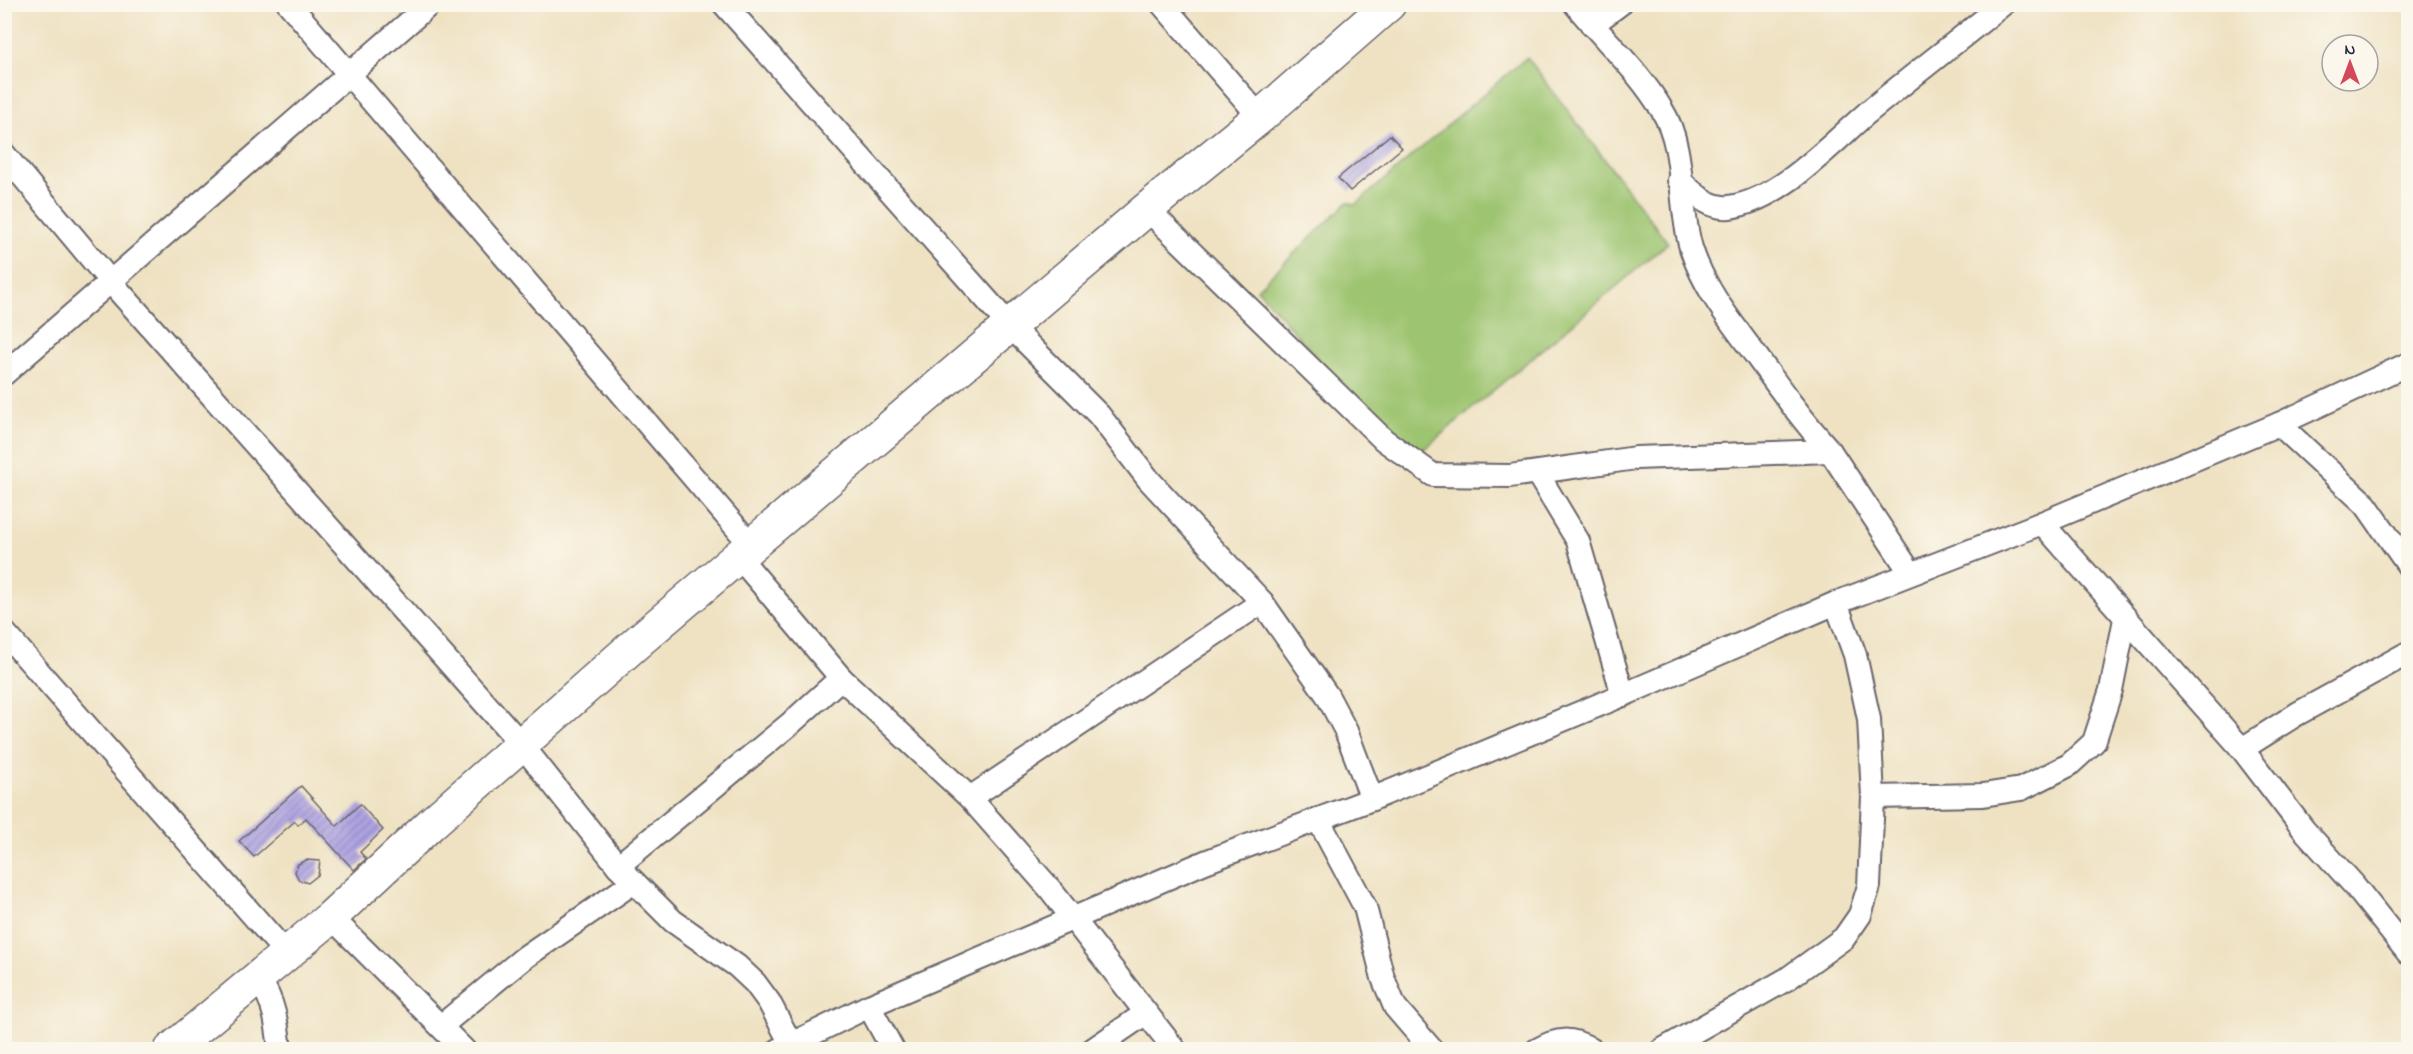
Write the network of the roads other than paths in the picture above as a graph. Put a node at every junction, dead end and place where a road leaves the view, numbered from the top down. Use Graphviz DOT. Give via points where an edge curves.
graph roads {
  1 [pos="289,4"];
  2 [pos="430,4"];
  3 [pos="724,4"];
  4 [pos="1162,4"];
  5 [pos="1389,4"];
  6 [pos="1575,4"];
  7 [pos="1620,4"];
  8 [pos="2003,4"];
  9 [pos="1592,25"];
  10 [pos="350,72"];
  11 [pos="1260,117"];
  12 [pos="4,154"];
  13 [pos="1679,180"];
  14 [pos="1147,209"];
  15 [pos="110,281"];
  16 [pos="1009,325"];
  17 [pos="2409,364"];
  18 [pos="4,374"];
  19 [pos="2279,424"];
  20 [pos="1830,451"];
  21 [pos="1537,473"];
  22 [pos="2042,523"];
  23 [pos="746,551"];
  24 [pos="2409,565"];
  25 [pos="1910,572"];
  26 [pos="1262,602"];
  27 [pos="1836,603"];
  28 [pos="2125,619"];
  29 [pos="4,632"];
  30 [pos="2409,653"];
  31 [pos="841,678"];
  32 [pos="1623,695"];
  33 [pos="522,746"];
  34 [pos="2242,749"];
  35 [pos="1873,797"];
  36 [pos="970,798"];
  37 [pos="1372,799"];
  38 [pos="1318,819"];
  39 [pos="626,874"];
  40 [pos="331,917"];
  41 [pos="1072,918"];
  42 [pos="286,953"];
  43 [pos="2409,953"];
  44 [pos="259,979"];
  45 [pos="869,1006"];
  46 [pos="1146,1013"];
  47 [pos="441,1026"];
  48 [pos="785,1047"];
  49 [pos="171,1050"];
  50 [pos="279,1050"];
  51 [pos="464,1050"];
  52 [pos="893,1050"];
  53 [pos="1092,1050"];
  54 [pos="1175,1050"];
  55 [pos="1432,1050"];
  56 [pos="1537,1050"];
  57 [pos="1592,1050"];
  58 [pos="1662,1050"];
  1 -- 10 [label="street"];
  2 -- 10 [label="street"];
  3 -- 16 [label="street"];
  4 -- 11 [label="street"];
  5 -- 11 [label="main road"];
  6 -- 9 [label="street"];
  7 -- 9 [label="street"];
  8 -- 13 [label="street" via="1866,114 1801,172 1754,200 1728,207 1710,205"];
  9 -- 13 [label="street" via="1663,111 1676,147"];
  10 -- 15 [label="street"];
  10 -- 23 [label="street"];
  11 -- 14 [label="main road"];
  12 -- 15 [label="street"];
  13 -- 20 [label="street" via="1683,218 1706,283 1727,317"];
  14 -- 16 [label="main road"];
  14 -- 21 [label="street" via="1384,440 1433,475"];
  15 -- 18 [label="street"];
  15 -- 33 [label="street"];
  16 -- 23 [label="main road"];
  16 -- 26 [label="street" via="1099,415 1149,480"];
  17 -- 19 [label="street"];
  19 -- 22 [label="street"];
  19 -- 24 [label="street" via="2366,505"];
  20 -- 21 [label="street" via="1636,458"];
  20 -- 25 [label="street"];
  21 -- 32 [label="street" via="1578,541"];
  22 -- 25 [label="street"];
  22 -- 28 [label="street"];
  23 -- 31 [label="street"];
  23 -- 33 [label="main road" via="640,639"];
  25 -- 27 [label="street"];
  26 -- 36 [label="street"];
  26 -- 37 [label="street" via="1326,695 1346,731"];
  27 -- 32 [label="street"];
  27 -- 35 [label="street" via="1855,655 1869,719"];
  28 -- 34 [label="street"];
  28 -- 35 [label="street" via="2111,690 2094,742 2069,765 2022,789 1983,795"];
  29 -- 42 [label="street"];
  30 -- 34 [label="street"];
  31 -- 36 [label="street"];
  31 -- 39 [label="street"];
  32 -- 37 [label="street"];
  33 -- 39 [label="street"];
  33 -- 40 [label="main road"];
  34 -- 43 [label="street" via="2304,830"];
  35 -- 58 [label="street" via="1869,886 1860,915 1844,938 1787,979"];
  36 -- 41 [label="street"];
  37 -- 38 [label="street"];
  38 -- 41 [label="street"];
  38 -- 55 [label="street" via="1365,907 1383,978 1395,1007"];
  39 -- 47 [label="street"];
  39 -- 48 [label="street" via="673,921 755,983 768,1002"];
  40 -- 42 [label="main road"];
  40 -- 47 [label="street"];
  41 -- 45 [label="street"];
  41 -- 46 [label="street"];
  42 -- 44 [label="main road"];
  44 -- 49 [label="main road"];
  44 -- 50 [label="street" via="270,995"];
  45 -- 48 [label="street"];
  45 -- 52 [label="street"];
  46 -- 53 [label="street"];
  46 -- 54 [label="street"];
  47 -- 51 [label="street"];
  56 -- 57 [label="street" via="1566,1038"];
}
